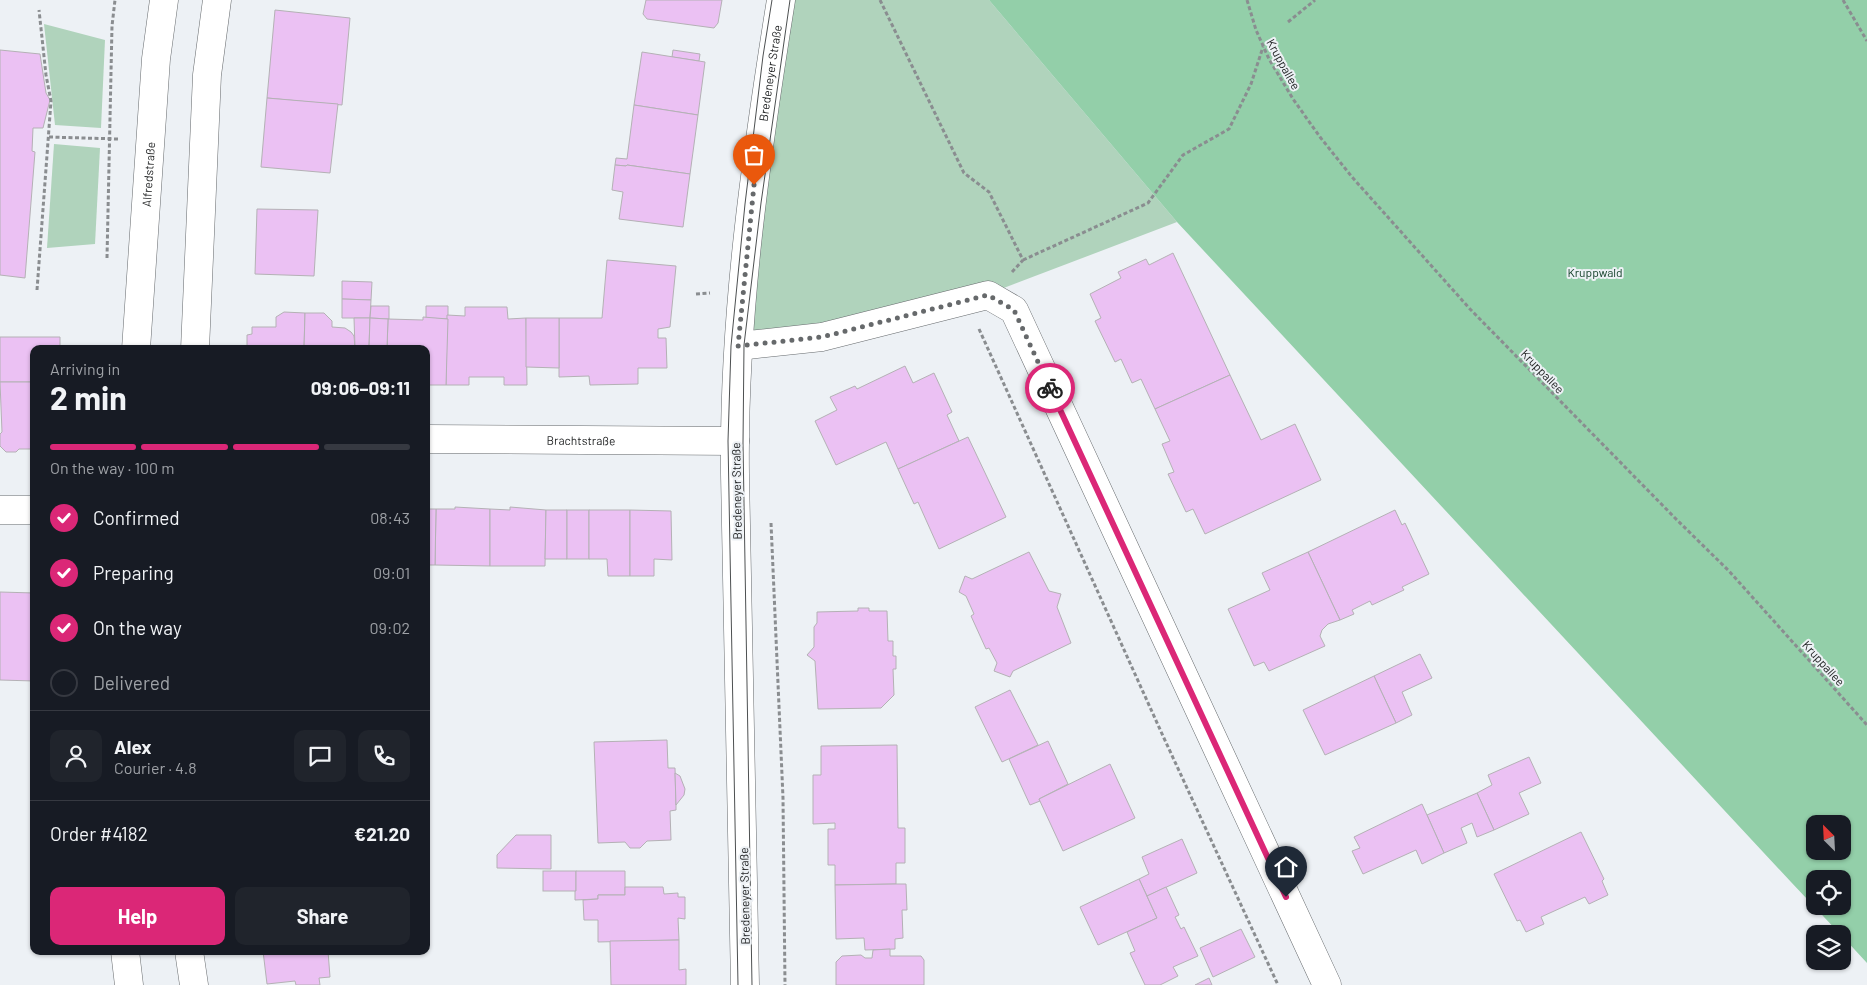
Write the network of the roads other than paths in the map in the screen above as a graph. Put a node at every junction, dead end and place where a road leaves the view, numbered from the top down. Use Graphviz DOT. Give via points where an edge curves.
graph roads {
  1 [pos="164,0"];
  2 [pos="217,0"];
  3 [pos="781,0"];
  4 [pos="136,345"];
  5 [pos="195,345"];
  6 [pos="738,346"];
  7 [pos="430,439"];
  8 [pos="735,441"];
  9 [pos="0,510"];
  10 [pos="30,510"];
  11 [pos="125,955"];
  12 [pos="190,955"];
  13 [pos="129,985"];
  14 [pos="194,985"];
  15 [pos="745,985"];
  16 [pos="1327,985"];
  1 -- 4 [label="street, Alfredstraße" via="156,60"];
  2 -- 5 [label="street" via="207,75"];
  3 -- 6 [label="street, Bredeneyer Straße" via="752,204"];
  6 -- 8 [label="street, Bredeneyer Straße"];
  6 -- 16 [label="street" via="822,337 988,295 1014,310"];
  7 -- 8 [label="street, Brachtstraße"];
  8 -- 15 [label="street, Bredeneyer Straße"];
  9 -- 10 [label="street"];
  11 -- 13 [label="street"];
  12 -- 14 [label="street"];
}
